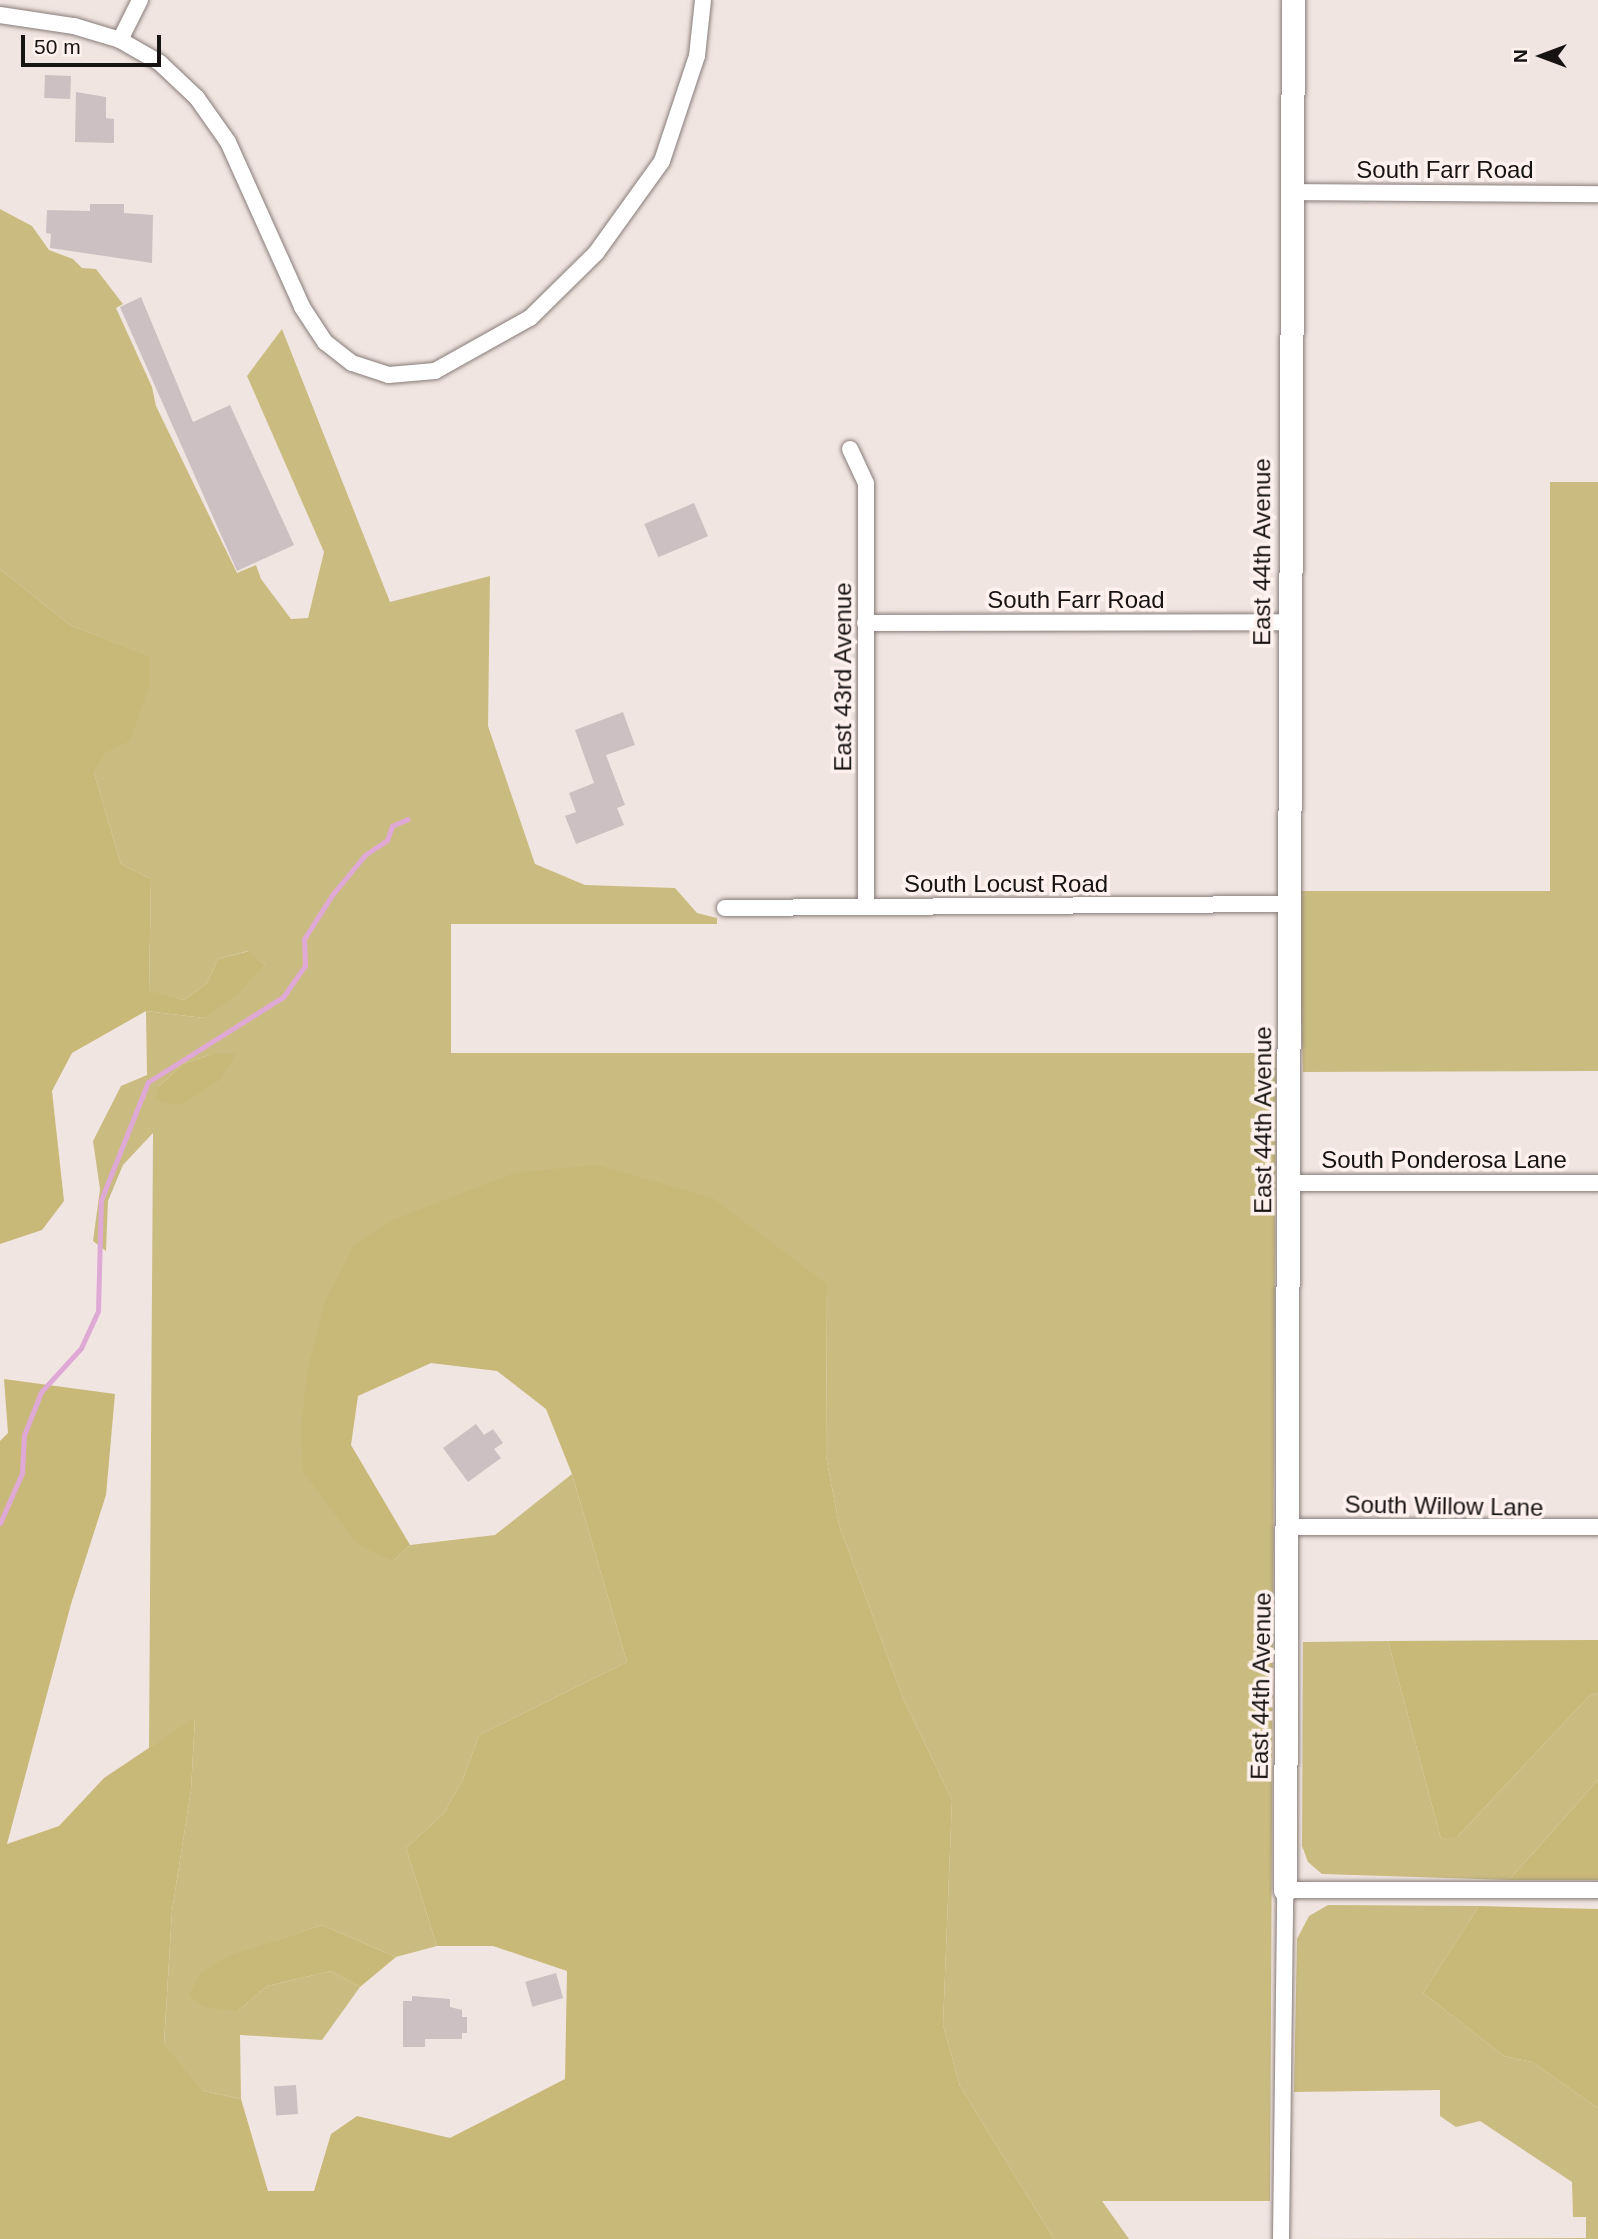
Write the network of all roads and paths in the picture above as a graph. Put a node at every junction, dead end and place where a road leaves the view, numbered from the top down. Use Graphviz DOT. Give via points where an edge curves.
graph roads {
  1 [pos="140,0"];
  2 [pos="703,0"];
  3 [pos="1293,0"];
  4 [pos="0,15"];
  5 [pos="120,40"];
  6 [pos="1291,192"];
  7 [pos="1598,194"];
  8 [pos="850,449"];
  9 [pos="1288,622"];
  10 [pos="865,623"];
  11 [pos="1289,904"];
  12 [pos="866,907"];
  13 [pos="725,908"];
  14 [pos="1290,1183"];
  15 [pos="1598,1183"];
  16 [pos="1289,1527"];
  17 [pos="1598,1527"];
  18 [pos="1285,1890"];
  19 [pos="1598,1890"];
  20 [pos="1281,2239"];
  1 -- 5 [label="street"];
  2 -- 5 [label="street" via="697,56 662,161 596,253 530,318 435,371 389,375 352,363 325,342 302,307 229,142 197,98 160,63"];
  3 -- 6 [label="street, East 44th Avenue"];
  4 -- 5 [label="street" via="74,26"];
  6 -- 7 [label="street, South Farr Road"];
  6 -- 9 [label="street, East 44th Avenue"];
  8 -- 10 [label="street, East 43rd Avenue" via="866,484"];
  9 -- 10 [label="street, South Farr Road"];
  9 -- 11 [label="street, East 44th Avenue"];
  10 -- 12 [label="street, East 43rd Avenue"];
  11 -- 12 [label="street, South Locust Road"];
  11 -- 14 [label="street, East 44th Avenue"];
  12 -- 13 [label="street, South Locust Road"];
  14 -- 15 [label="street, South Ponderosa Lane"];
  14 -- 16 [label="street, East 44th Avenue"];
  16 -- 17 [label="street, South Willow Lane"];
  16 -- 18 [label="street, East 44th Avenue"];
  18 -- 19 [label="street"];
  18 -- 20 [label="street, East 44th Avenue"];
}
